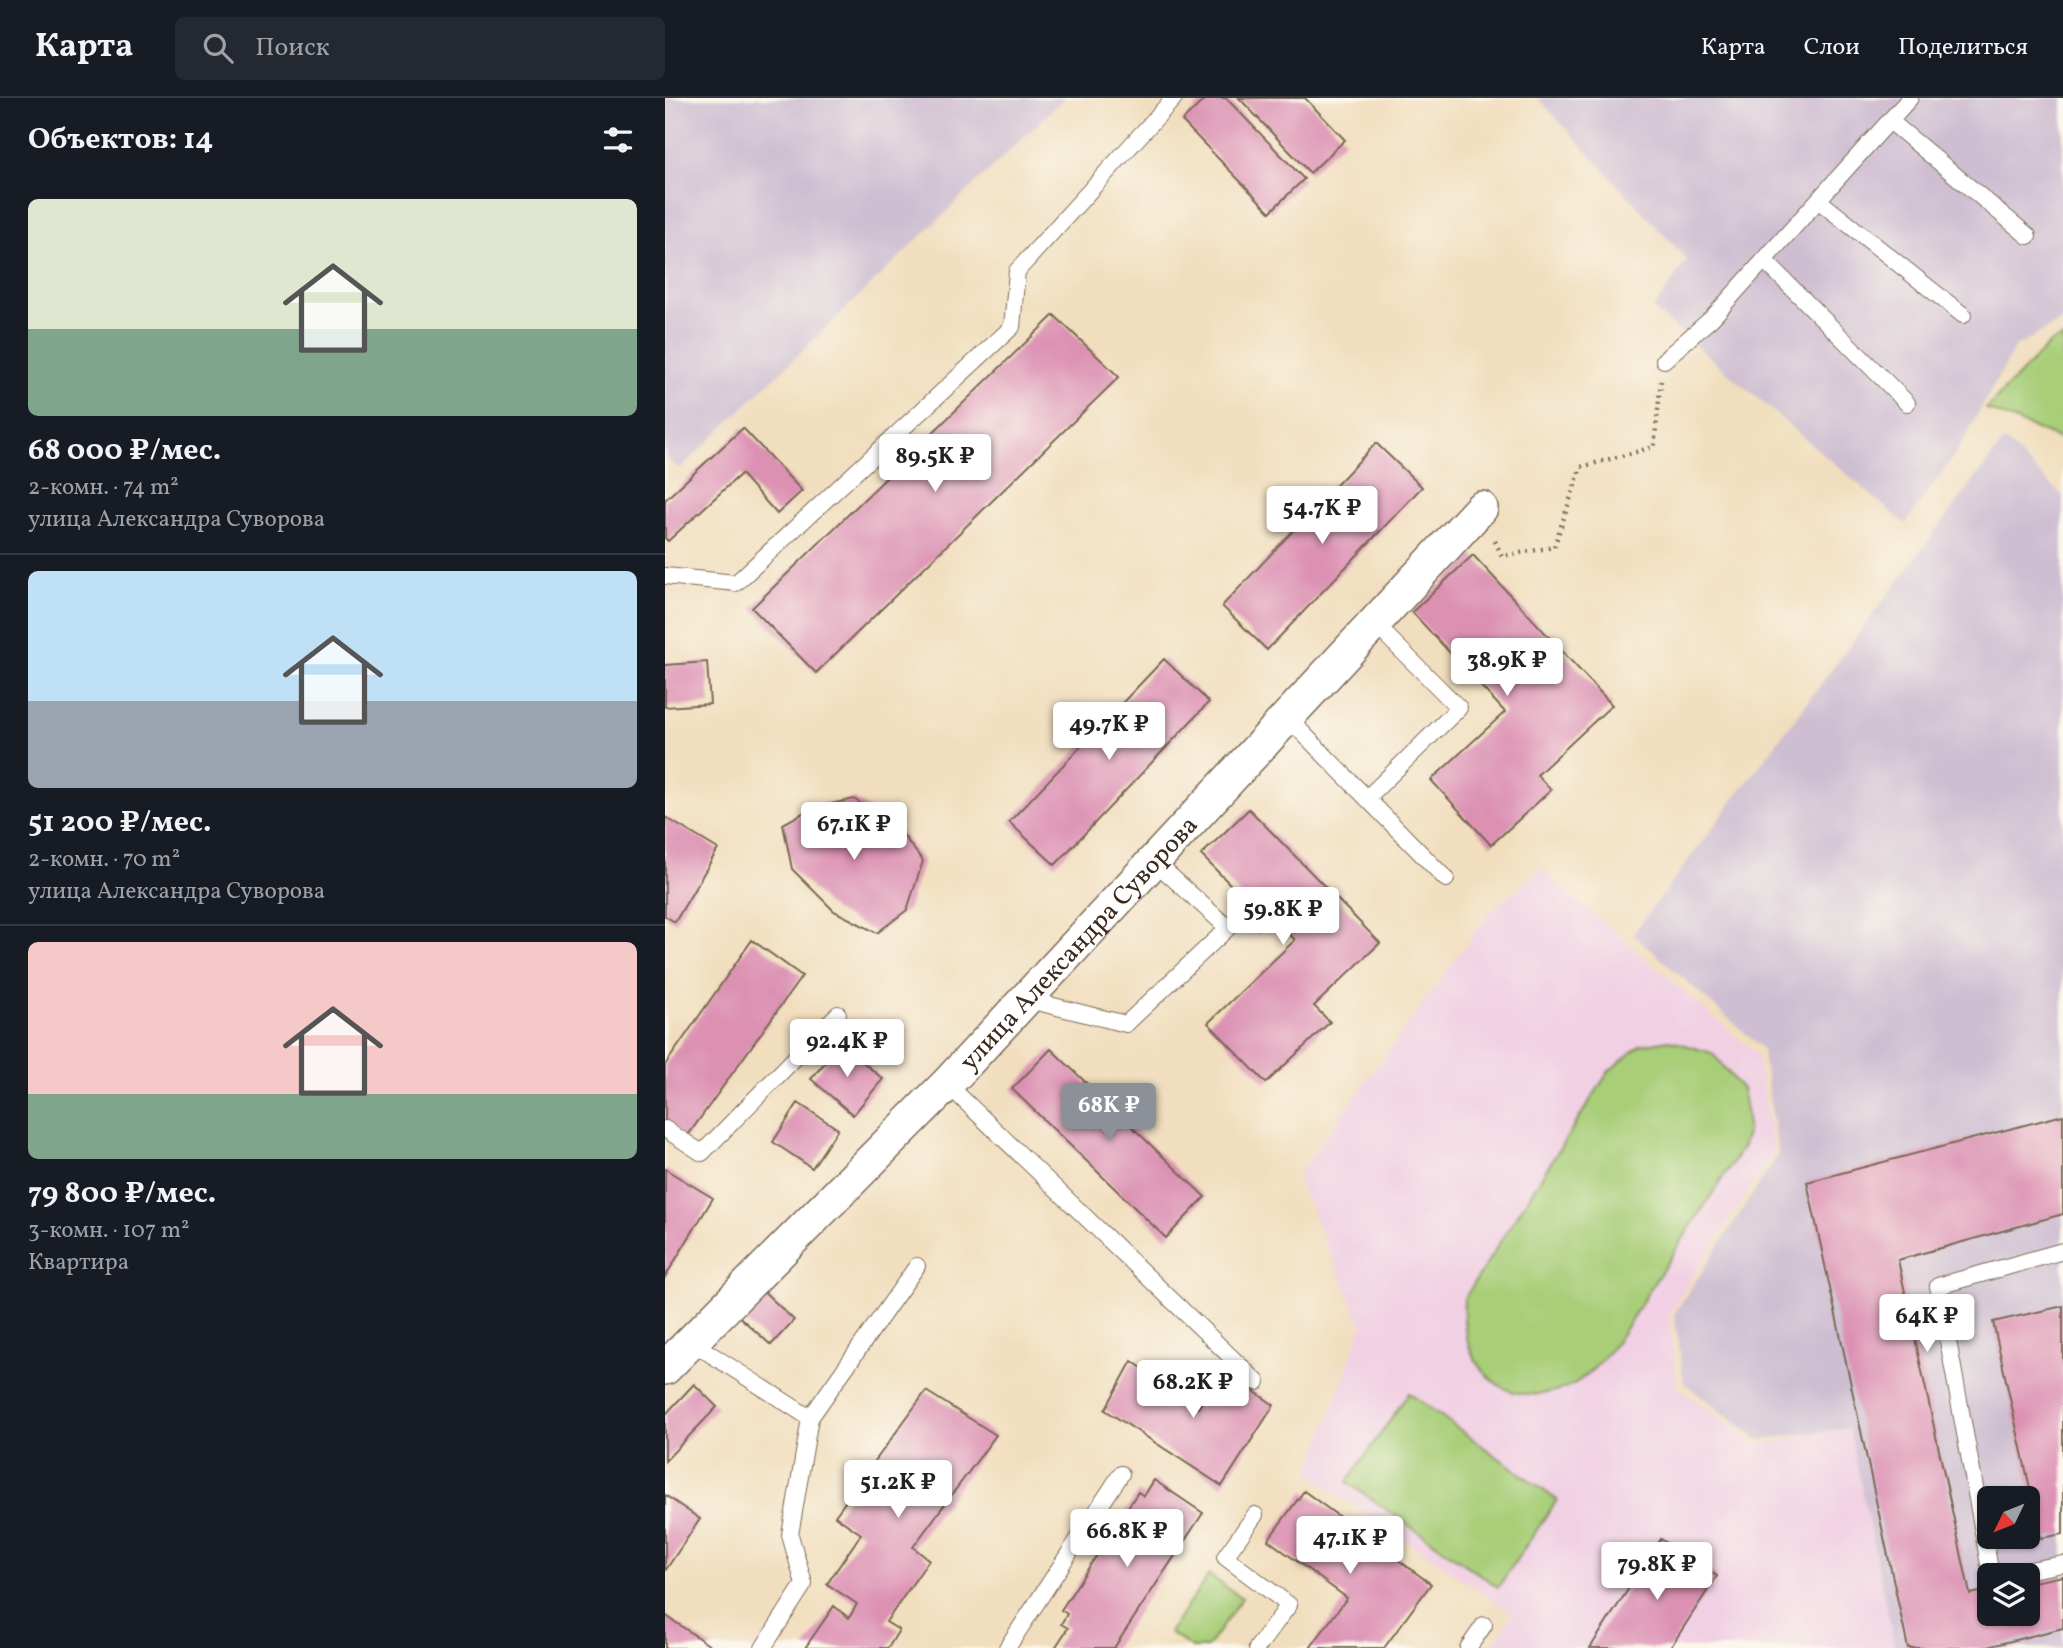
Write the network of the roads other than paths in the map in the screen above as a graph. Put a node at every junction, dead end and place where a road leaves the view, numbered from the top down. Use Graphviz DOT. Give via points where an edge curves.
graph roads {
  1 [pos="1174,98"];
  2 [pos="1910,98"];
  3 [pos="1890,121"];
  4 [pos="1818,200"];
  5 [pos="2028,236"];
  6 [pos="1764,260"];
  7 [pos="1963,315"];
  8 [pos="1664,360"];
  9 [pos="1907,403"];
  10 [pos="1481,508"];
  11 [pos="665,576"];
  12 [pos="1374,623"];
  13 [pos="1287,717"];
  14 [pos="1367,798"];
  15 [pos="1154,861"];
  16 [pos="1446,879"];
  17 [pos="1025,999"];
  18 [pos="838,1014"];
  19 [pos="947,1084"];
  20 [pos="665,1129"];
  21 [pos="2063,1251"];
  22 [pos="916,1266"];
  23 [pos="689,1340"];
  24 [pos="665,1368"];
  25 [pos="1257,1382"];
  26 [pos="810,1418"];
  27 [pos="1121,1474"];
  28 [pos="1255,1515"];
  29 [pos="1989,1563"];
  30 [pos="2063,1564"];
  31 [pos="2040,1568"];
  32 [pos="1484,1625"];
  33 [pos="764,1648"];
  34 [pos="1007,1648"];
  35 [pos="1257,1648"];
  36 [pos="1468,1648"];
  1 -- 11 [label="lane" via="1017,271 1012,327 736,583"];
  2 -- 3 [label="lane"];
  3 -- 4 [label="lane"];
  3 -- 5 [label="lane"];
  4 -- 6 [label="lane"];
  4 -- 7 [label="lane"];
  6 -- 8 [label="lane" via="1711,318"];
  6 -- 9 [label="lane"];
  10 -- 12 [label="street, улица Александра Суворова"];
  12 -- 13 [label="street, улица Александра Суворова"];
  12 -- 14 [label="lane" via="1459,708"];
  13 -- 14 [label="lane"];
  13 -- 15 [label="street, улица Александра Суворова"];
  14 -- 16 [label="lane"];
  15 -- 17 [label="street, улица Александра Суворова"];
  15 -- 17 [label="lane" via="1228,928 1126,1024"];
  17 -- 19 [label="street, улица Александра Суворова"];
  18 -- 20 [label="lane" via="702,1153"];
  19 -- 23 [label="street, улица Александра Суворова"];
  19 -- 25 [label="lane"];
  21 -- 29 [label="lane" via="1938,1286"];
  22 -- 26 [label="lane"];
  23 -- 24 [label="street, улица Александра Суворова"];
  23 -- 26 [label="lane"];
  26 -- 33 [label="lane" via="790,1535 804,1584"];
  27 -- 34 [label="lane"];
  28 -- 35 [label="lane" via="1225,1557 1289,1605"];
  30 -- 31 [label="lane"];
  32 -- 36 [label="lane"];
}
